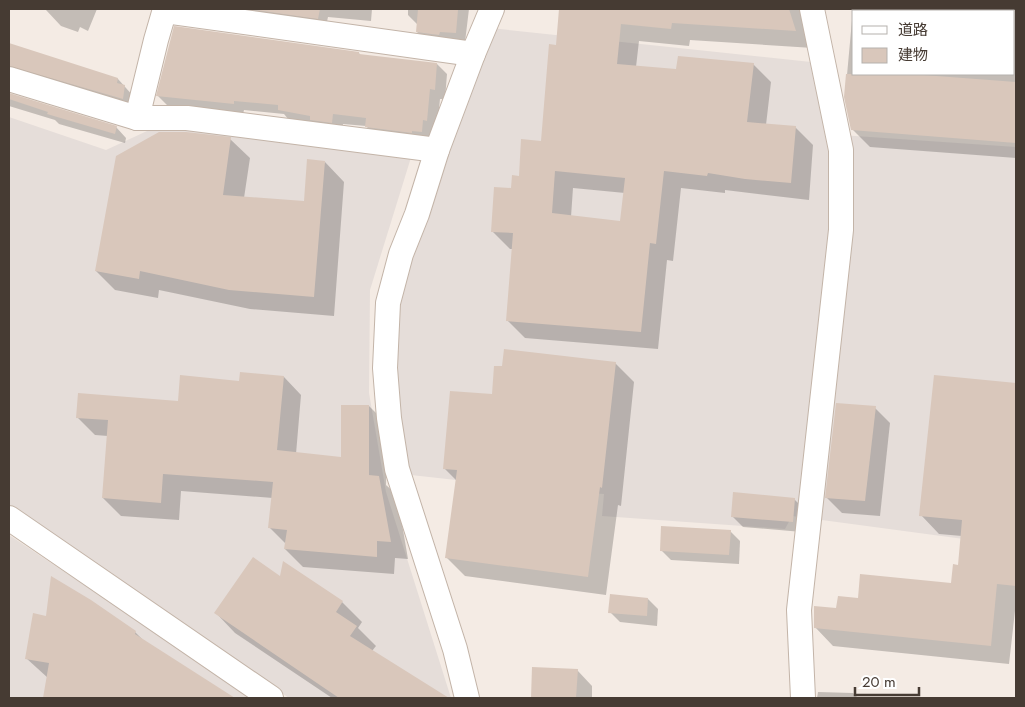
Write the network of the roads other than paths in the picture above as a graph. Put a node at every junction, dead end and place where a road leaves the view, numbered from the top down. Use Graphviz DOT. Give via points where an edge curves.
graph roads {
  1 [pos="492,9"];
  2 [pos="812,9"];
  3 [pos="165,10"];
  4 [pos="473,54"];
  5 [pos="9,79"];
  6 [pos="137,118"];
  7 [pos="438,150"];
  8 [pos="9,518"];
  9 [pos="271,698"];
  10 [pos="466,698"];
  11 [pos="803,698"];
  1 -- 4 [label="street"];
  2 -- 11 [label="street" via="841,150 842,230 799,610"];
  3 -- 4 [label="street"];
  3 -- 6 [label="street"];
  4 -- 7 [label="street"];
  5 -- 6 [label="street"];
  6 -- 7 [label="street" via="187,118"];
  7 -- 10 [label="street" via="401,254 388,303 385,368 397,469 454,649"];
  8 -- 9 [label="street"];
}
